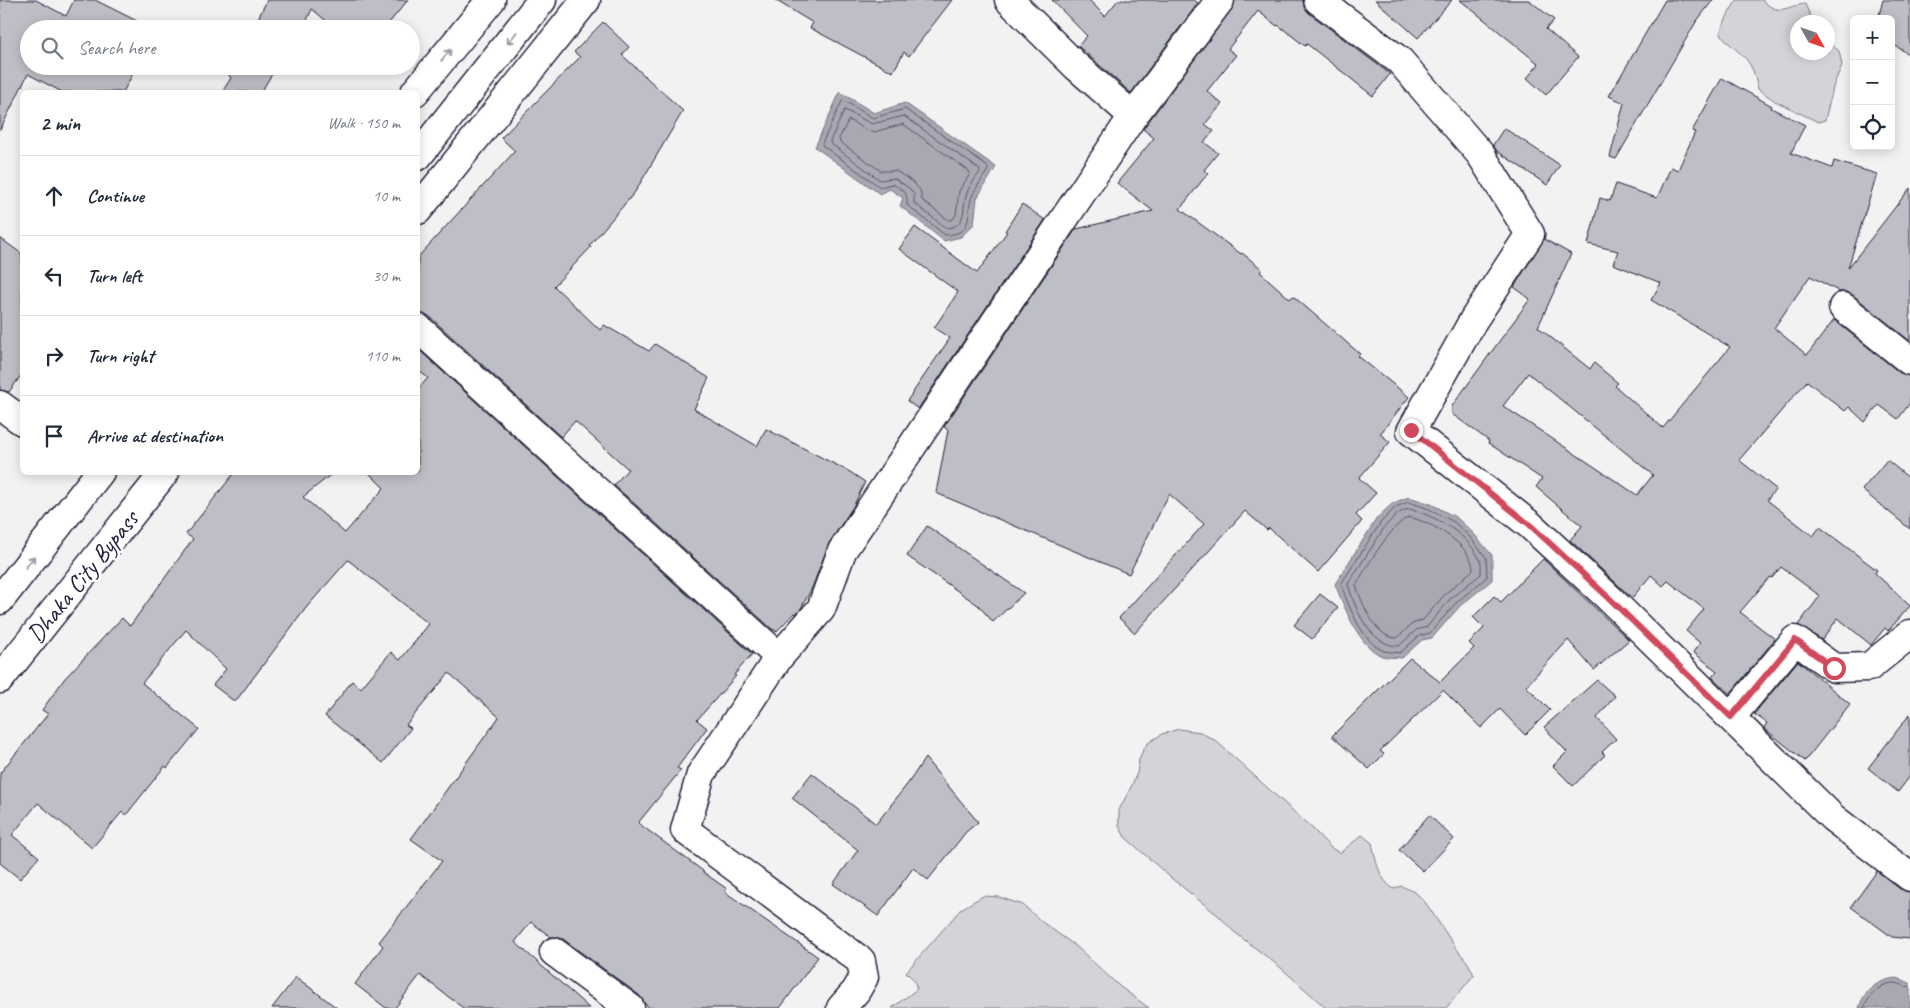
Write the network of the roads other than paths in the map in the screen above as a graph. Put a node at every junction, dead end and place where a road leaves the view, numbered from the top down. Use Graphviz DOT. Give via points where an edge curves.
graph roads {
  1 [pos="491,0"];
  2 [pos="542,0"];
  3 [pos="586,0"];
  4 [pos="1009,0"];
  5 [pos="1220,0"];
  6 [pos="1318,0"];
  7 [pos="417,90"];
  8 [pos="1133,116"];
  9 [pos="420,153"];
  10 [pos="420,208"];
  11 [pos="1843,307"];
  12 [pos="420,330"];
  13 [pos="1910,361"];
  14 [pos="0,405"];
  15 [pos="20,420"];
  16 [pos="95,475"];
  17 [pos="163,475"];
  18 [pos="0,600"];
  19 [pos="1910,634"];
  20 [pos="779,657"];
  21 [pos="0,679"];
  22 [pos="1731,717"];
  23 [pos="1910,877"];
  24 [pos="554,952"];
  25 [pos="630,1008"];
  26 [pos="841,1008"];
  7 -- 1 [label="main road, one-way"];
  2 -- 9 [label="main road, one-way"];
  3 -- 10 [label="main road"];
  4 -- 8 [label="main road"];
  5 -- 8 [label="main road"];
  6 -- 22 [label="main road" via="1400,61 1481,155 1530,234 1474,319 1411,430 1530,525"];
  8 -- 20 [label="main road" via="842,551 821,609"];
  11 -- 13 [label="main road"];
  12 -- 20 [label="main road"];
  14 -- 15 [label="main road"];
  18 -- 16 [label="main road, one-way"];
  17 -- 21 [label="main road, Dhaka City Bypass"];
  19 -- 22 [label="main road" via="1869,667 1834,668 1795,640"];
  20 -- 26 [label="main road" via="701,774 684,830 861,961 864,977"];
  22 -- 23 [label="main road" via="1833,818"];
  24 -- 25 [label="main road"];
}
